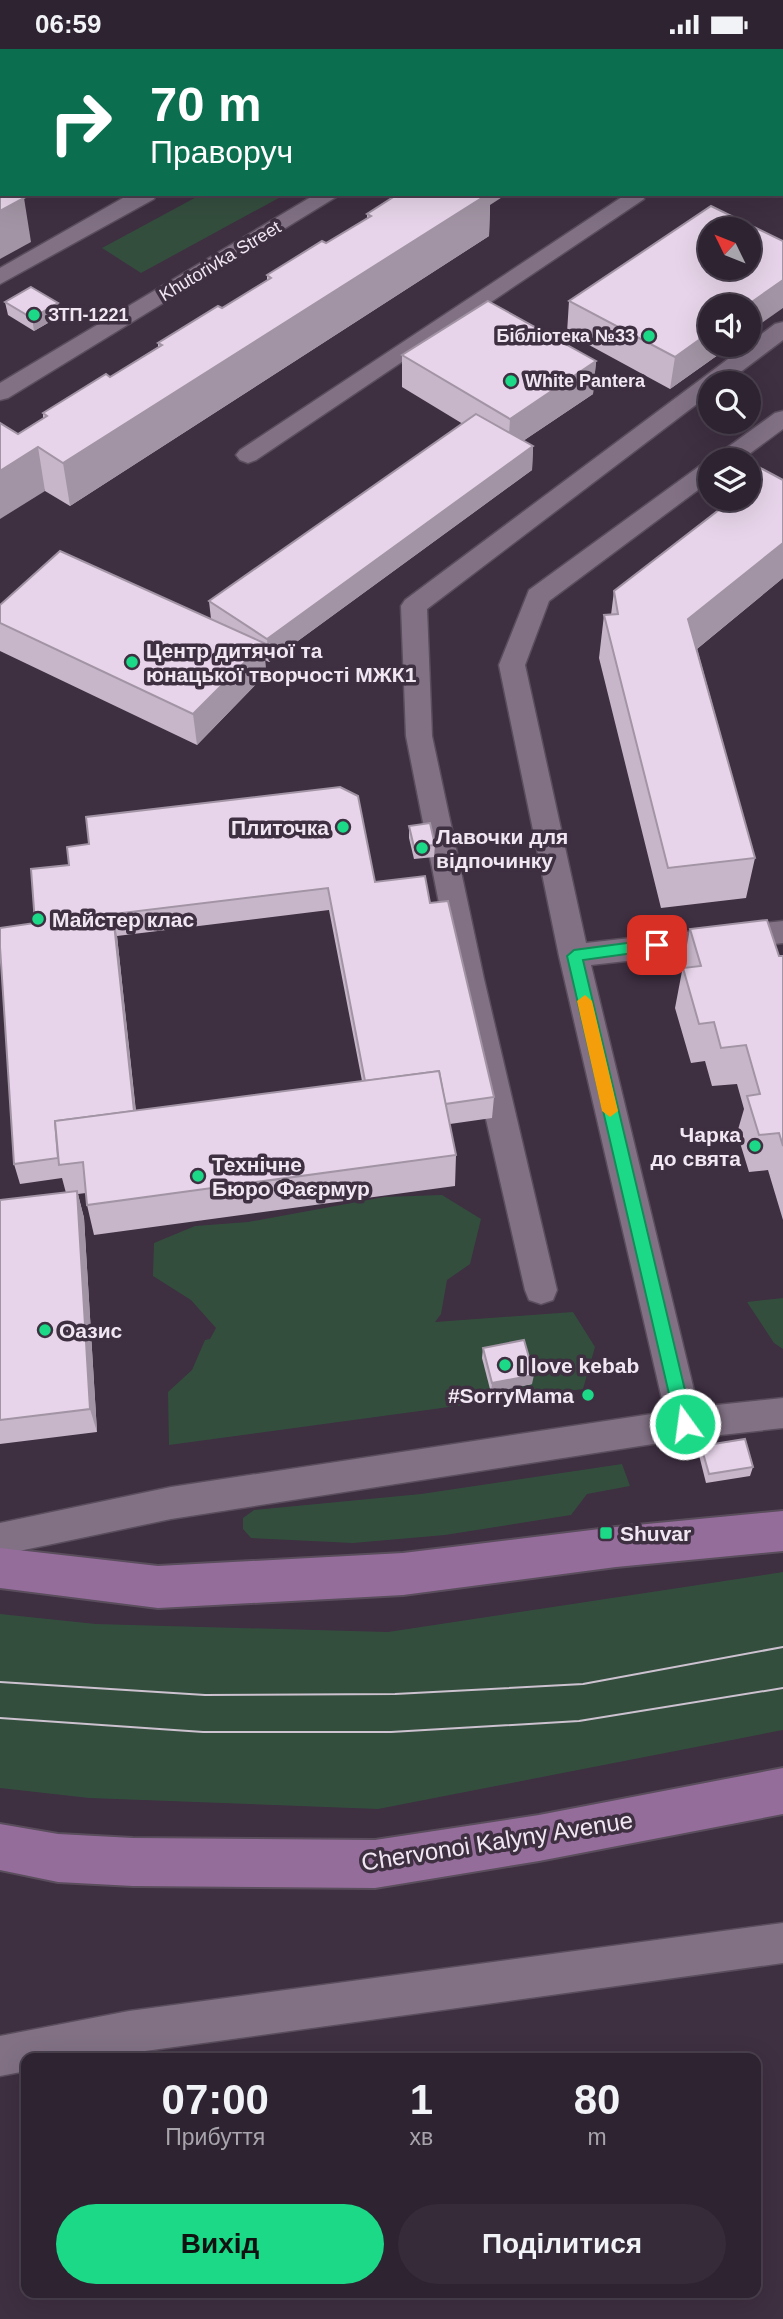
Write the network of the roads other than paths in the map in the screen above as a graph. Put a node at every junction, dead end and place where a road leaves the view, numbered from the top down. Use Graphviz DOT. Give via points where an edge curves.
graph roads {
  1 [pos="142,196"];
  2 [pos="328,196"];
  3 [pos="632,196"];
  4 [pos="0,277"];
  5 [pos="783,329"];
  6 [pos="727,371"];
  7 [pos="0,393"];
  8 [pos="698,393"];
  9 [pos="783,418"];
  10 [pos="741,448"];
  11 [pos="248,455"];
  12 [pos="698,479"];
  13 [pos="783,932"];
  14 [pos="574,956"];
  15 [pos="541,1290"];
  16 [pos="783,1413"];
  17 [pos="685,1424"];
  18 [pos="783,1531"];
  19 [pos="0,1539"];
  20 [pos="0,1568"];
  21 [pos="783,1791"];
  22 [pos="0,1847"];
  23 [pos="58,1858"];
  24 [pos="0,1874"];
  25 [pos="783,1943"];
  26 [pos="131,2044"];
  27 [pos="33,2053"];
  28 [pos="21,2054"];
  29 [pos="0,2056"];
  1 -- 4 [label="lane"];
  2 -- 7 [label="lane, Khutorivka Street"];
  3 -- 11 [label="lane"];
  5 -- 6 [label="lane"];
  8 -- 15 [label="lane" via="414,606 419,736"];
  9 -- 10 [label="lane"];
  12 -- 14 [label="lane" via="538,596 512,665"];
  13 -- 14 [label="lane"];
  14 -- 17 [label="lane"];
  16 -- 17 [label="lane"];
  17 -- 19 [label="lane" via="171,1503"];
  18 -- 20 [label="main road" via="404,1574 172,1586"];
  21 -- 23 [label="main road, Chervonoi Kalyny Avenue" via="375,1864"];
  22 -- 23 [label="main road, Chervonoi Kalyny Avenue"];
  23 -- 24 [label="main road"];
  25 -- 26 [label="lane"];
  26 -- 27 [label="lane"];
  28 -- 29 [label="lane"];
}
